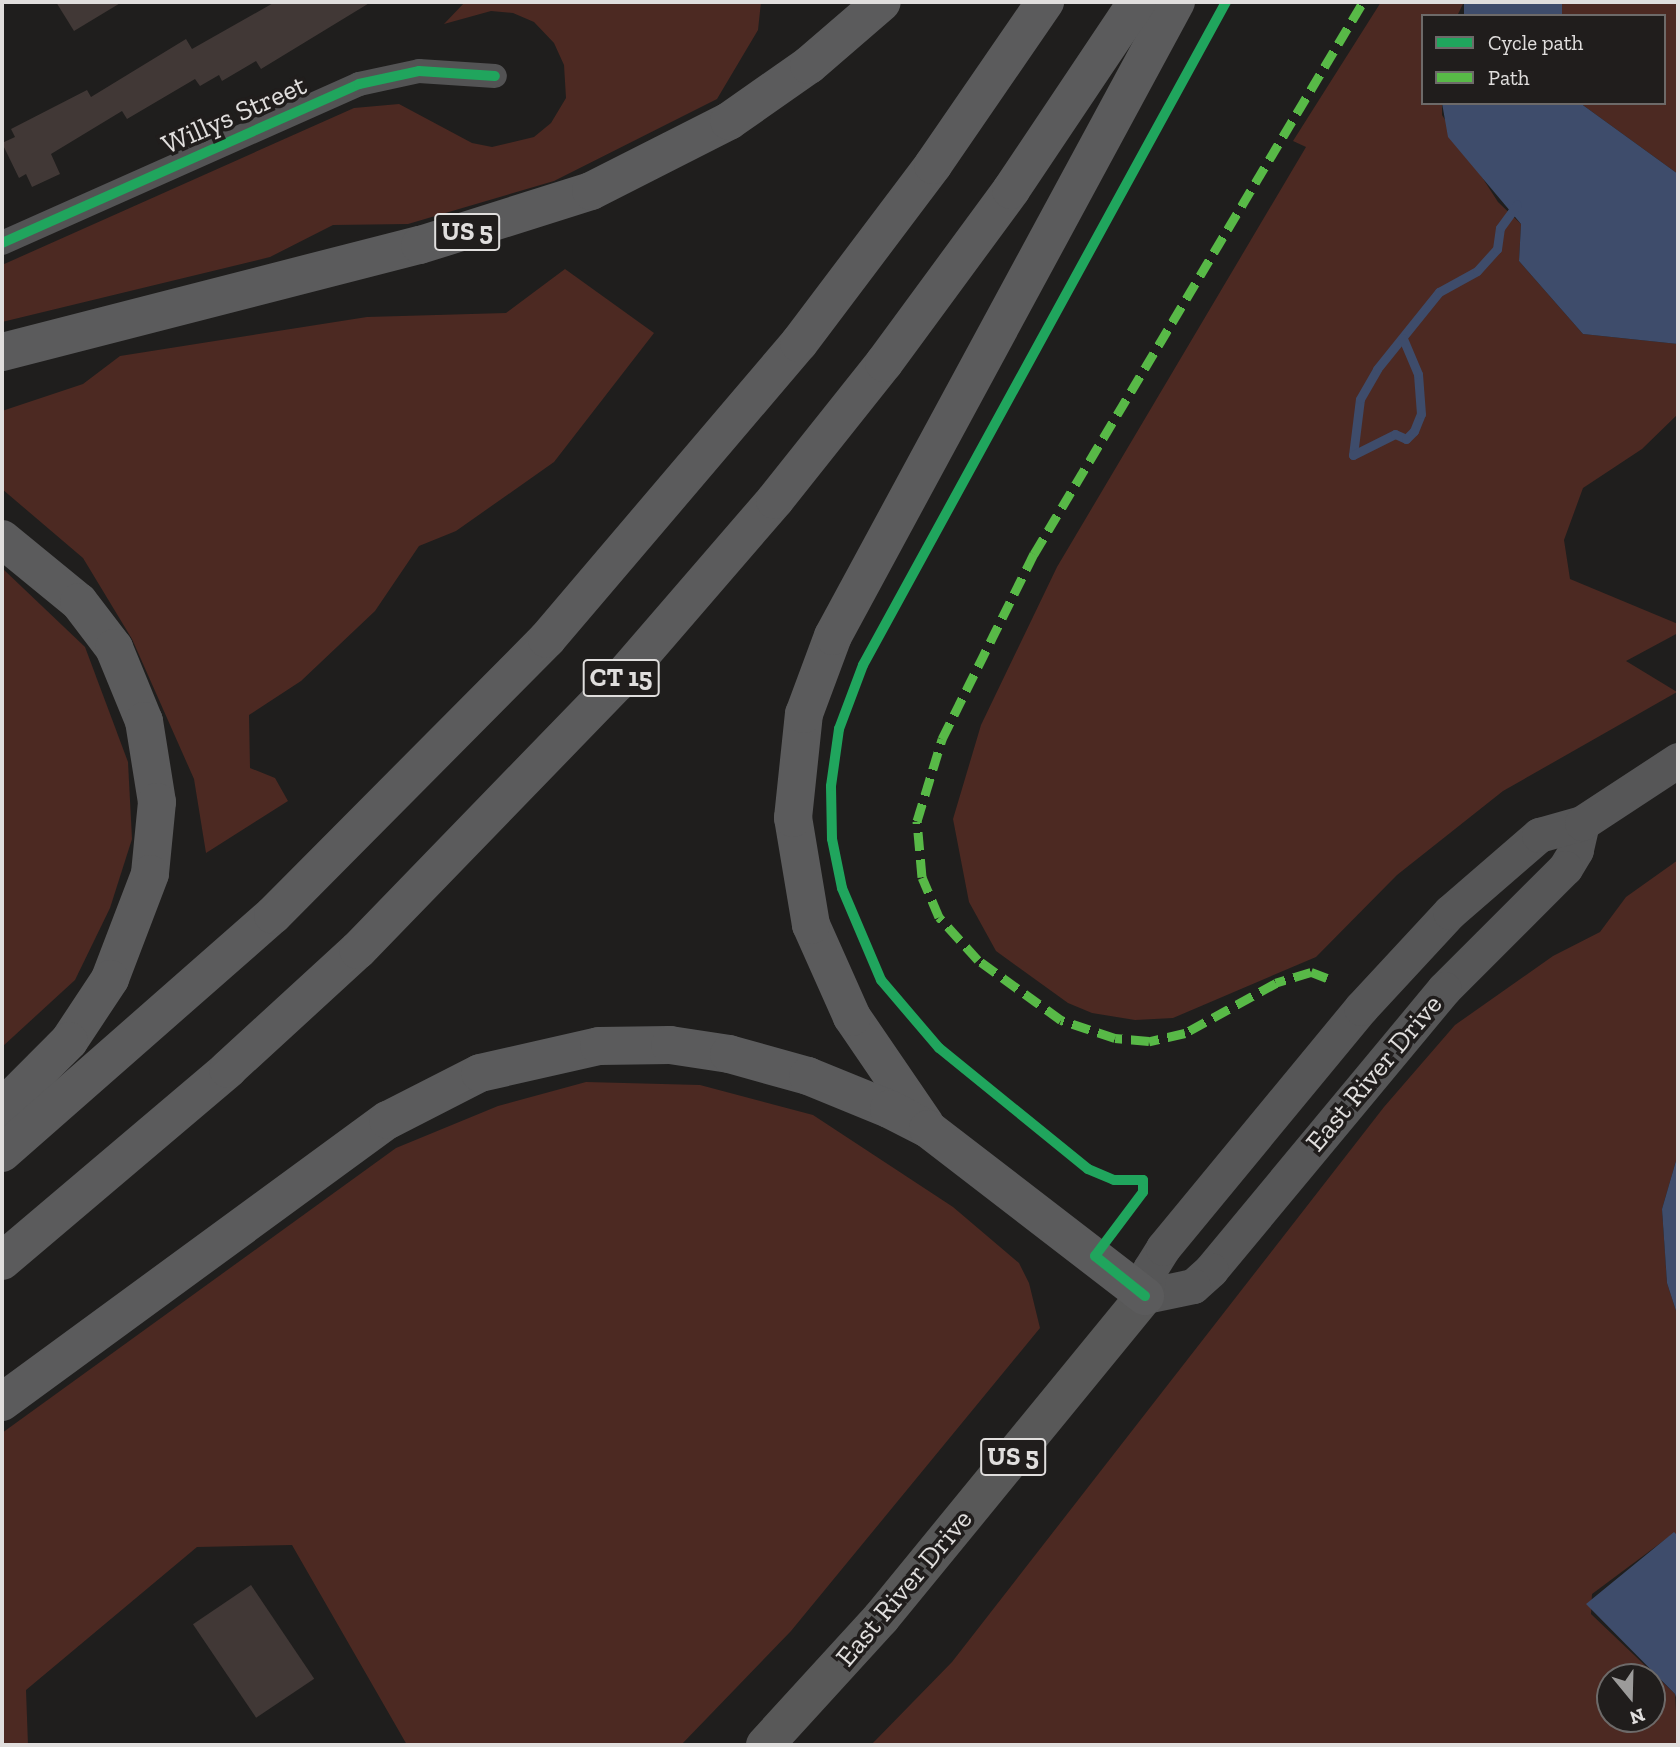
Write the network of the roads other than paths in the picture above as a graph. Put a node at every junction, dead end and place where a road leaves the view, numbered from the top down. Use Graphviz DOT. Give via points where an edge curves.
graph roads {
  1 [pos="882,2"];
  2 [pos="1045,2"];
  3 [pos="1137,2"];
  4 [pos="1176,2"];
  5 [pos="495,76"];
  6 [pos="2,243"];
  7 [pos="2,352"];
  8 [pos="2,539"];
  9 [pos="1678,760"];
  10 [pos="1582,823"];
  11 [pos="2,1108"];
  12 [pos="928,1129"];
  13 [pos="2,1153"];
  14 [pos="2,1261"];
  15 [pos="1145,1296"];
  16 [pos="2,1402"];
  17 [pos="765,1745"];
  1 -- 7 [label="highway, US 5" via="809,65 729,121 591,191 432,242"];
  2 -- 13 [label="highway, CT 15" via="933,165 799,343 548,639 273,915"];
  3 -- 14 [label="highway, CT 15" via="1011,190 876,373 617,683 358,950 228,1069"];
  4 -- 12 [label="highway" via="833,636 804,714 793,818 811,925 852,1017"];
  5 -- 6 [label="street, Willys Street" via="419,71 359,84"];
  8 -- 11 [label="highway" via="79,602 114,648 144,721 157,802 150,874 110,979 69,1041"];
  9 -- 10 [label="main road, East River Drive"];
  10 -- 15 [label="main road, East River Drive" via="1550,830 1525,844 1403,960 1163,1248 1150,1269"];
  10 -- 15 [label="main road, East River Drive" via="1576,850 1560,874 1444,989 1211,1270 1193,1286"];
  12 -- 15 [label="highway"];
  12 -- 16 [label="highway" via="830,1084 712,1051 613,1045 516,1061 455,1084 372,1130"];
  15 -- 17 [label="highway, East River Drive / US 5" via="881,1618"];
}
